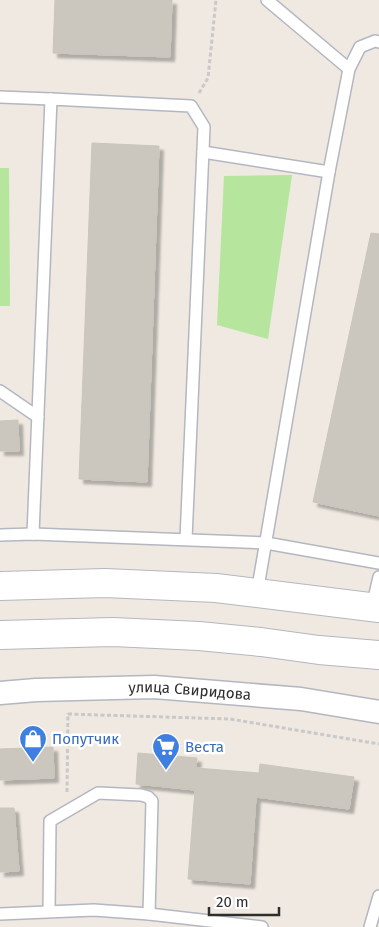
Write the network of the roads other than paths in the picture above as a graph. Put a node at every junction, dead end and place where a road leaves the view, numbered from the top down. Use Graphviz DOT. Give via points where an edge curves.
graph roads {
  1 [pos="266,0"];
  2 [pos="379,42"];
  3 [pos="349,69"];
  4 [pos="0,97"];
  5 [pos="51,99"];
  6 [pos="203,152"];
  7 [pos="329,172"];
  8 [pos="0,392"];
  9 [pos="38,417"];
  10 [pos="33,534"];
  11 [pos="0,535"];
  12 [pos="186,539"];
  13 [pos="266,543"];
  14 [pos="379,563"];
  15 [pos="379,577"];
  16 [pos="0,586"];
  17 [pos="257,593"];
  18 [pos="376,608"];
  19 [pos="0,635"];
  20 [pos="379,656"];
  21 [pos="0,693"];
  22 [pos="379,712"];
  23 [pos="379,896"];
  24 [pos="49,911"];
  25 [pos="0,914"];
  26 [pos="149,914"];
  27 [pos="262,927"];
  28 [pos="370,927"];
  1 -- 3 [label="lane"];
  2 -- 3 [label="lane" via="360,47"];
  3 -- 7 [label="lane"];
  4 -- 5 [label="lane"];
  5 -- 6 [label="lane" via="191,106 204,127"];
  5 -- 9 [label="lane"];
  6 -- 7 [label="lane"];
  6 -- 12 [label="lane"];
  7 -- 13 [label="lane"];
  8 -- 9 [label="lane"];
  9 -- 10 [label="lane"];
  10 -- 11 [label="lane"];
  10 -- 12 [label="lane"];
  12 -- 13 [label="lane"];
  13 -- 14 [label="lane"];
  13 -- 17 [label="lane"];
  15 -- 18 [label="lane"];
  16 -- 17 [label="street" via="105,583"];
  17 -- 18 [label="street"];
  19 -- 20 [label="street" via="113,632 198,636"];
  21 -- 22 [label="street, улица Свиридова" via="154,687 300,699"];
  23 -- 28 [label="lane"];
  24 -- 25 [label="lane"];
  24 -- 26 [label="lane"];
  24 -- 26 [label="lane" via="50,820 98,793 141,794 152,801"];
  26 -- 27 [label="lane"];
}
